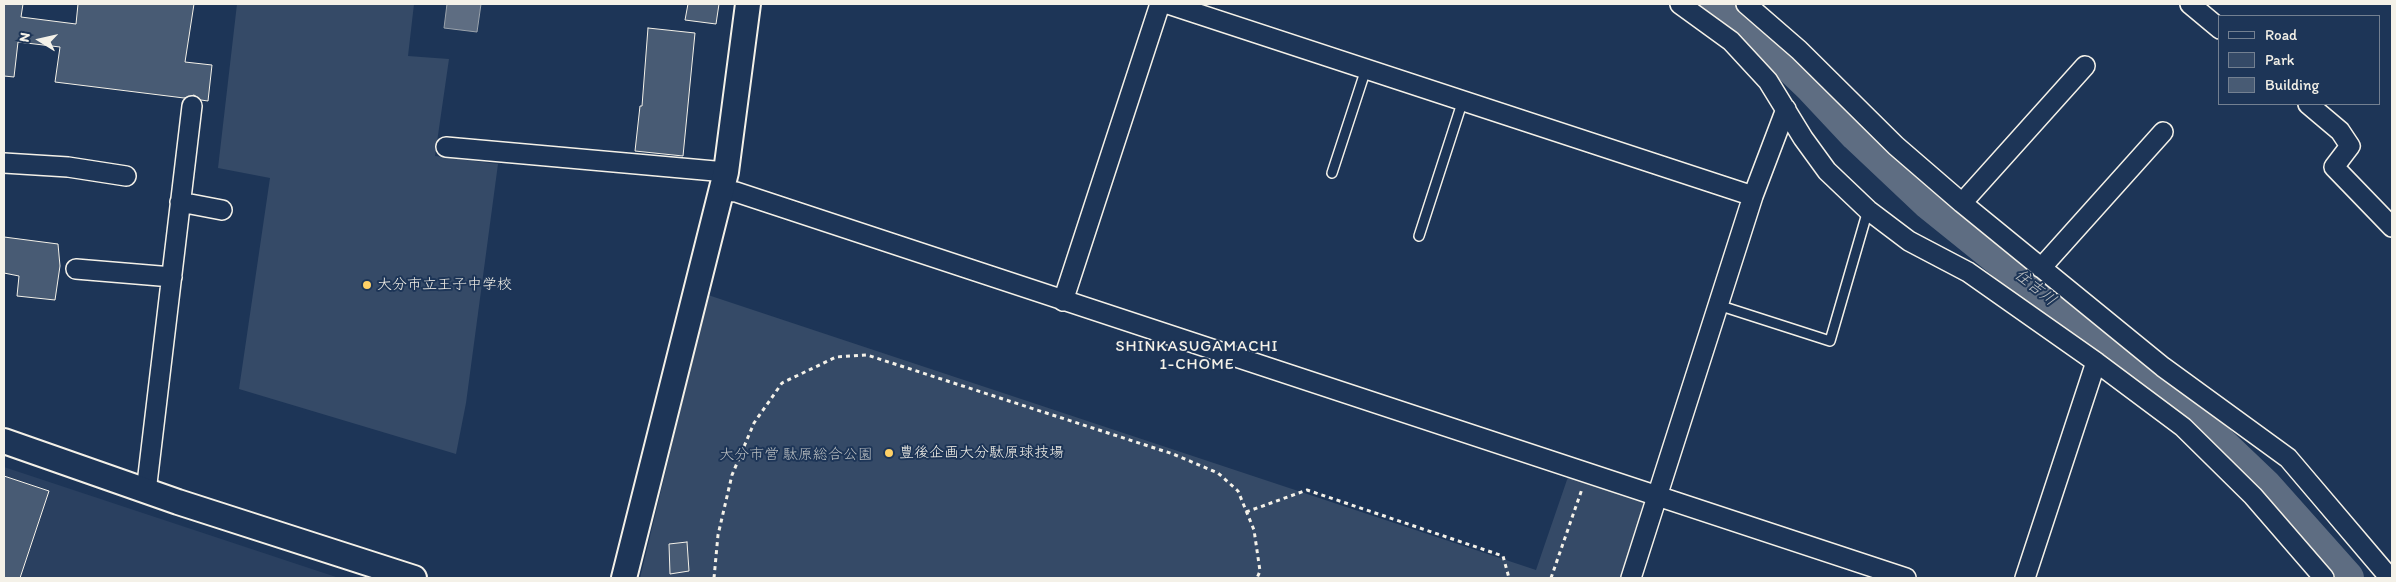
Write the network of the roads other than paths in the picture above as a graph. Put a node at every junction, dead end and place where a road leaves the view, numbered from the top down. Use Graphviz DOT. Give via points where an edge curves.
graph roads {
  1 [pos="748,4"];
  2 [pos="764,4"];
  3 [pos="1160,4"];
  4 [pos="1168,4"];
  5 [pos="1680,4"];
  6 [pos="1746,4"];
  7 [pos="2190,4"];
  8 [pos="2218,27"];
  9 [pos="2085,66"];
  10 [pos="1366,68"];
  11 [pos="1463,100"];
  12 [pos="2309,105"];
  13 [pos="192,106"];
  14 [pos="1786,108"];
  15 [pos="735,113"];
  16 [pos="2162,132"];
  17 [pos="446,147"];
  18 [pos="4,163"];
  19 [pos="1332,173"];
  20 [pos="126,176"];
  21 [pos="724,182"];
  22 [pos="1753,196"];
  23 [pos="180,202"];
  24 [pos="1962,203"];
  25 [pos="222,210"];
  26 [pos="1868,210"];
  27 [pos="2392,227"];
  28 [pos="1418,236"];
  29 [pos="2041,268"];
  30 [pos="76,269"];
  31 [pos="172,278"];
  32 [pos="1063,301"];
  33 [pos="1718,305"];
  34 [pos="2096,362"];
  35 [pos="4,440"];
  36 [pos="146,492"];
  37 [pos="1657,498"];
  38 [pos="414,578"];
  39 [pos="624,578"];
  40 [pos="1631,578"];
  41 [pos="1906,578"];
  42 [pos="2025,578"];
  43 [pos="2324,578"];
  44 [pos="2390,578"];
  1 -- 15 [label="street"];
  2 -- 15 [label="street" via="754,26"];
  3 -- 32 [label="street"];
  4 -- 10 [label="street"];
  5 -- 14 [label="street" via="1731,41 1768,81"];
  6 -- 24 [label="street" via="1799,50 1896,146"];
  7 -- 8 [label="street"];
  9 -- 24 [label="street"];
  10 -- 11 [label="street"];
  10 -- 19 [label="lane"];
  11 -- 22 [label="street"];
  11 -- 28 [label="lane"];
  12 -- 27 [label="street" via="2340,131 2350,146 2334,167"];
  13 -- 23 [label="street"];
  14 -- 22 [label="street"];
  14 -- 26 [label="street" via="1827,171"];
  15 -- 21 [label="street"];
  16 -- 29 [label="street"];
  17 -- 21 [label="street"];
  18 -- 20 [label="street" via="68,166"];
  21 -- 32 [label="street" via="736,192"];
  21 -- 39 [label="street"];
  22 -- 33 [label="street"];
  23 -- 25 [label="street"];
  23 -- 31 [label="street"];
  24 -- 29 [label="street"];
  26 -- 33 [label="lane" via="1830,341"];
  26 -- 34 [label="street" via="1909,241 1968,272"];
  29 -- 44 [label="street" via="2163,367 2288,458"];
  30 -- 31 [label="street"];
  31 -- 36 [label="street"];
  32 -- 37 [label="street"];
  33 -- 37 [label="street"];
  34 -- 42 [label="street"];
  34 -- 43 [label="street" via="2183,427 2253,496"];
  35 -- 36 [label="street"];
  36 -- 38 [label="street"];
  37 -- 40 [label="street"];
  37 -- 41 [label="street"];
}
